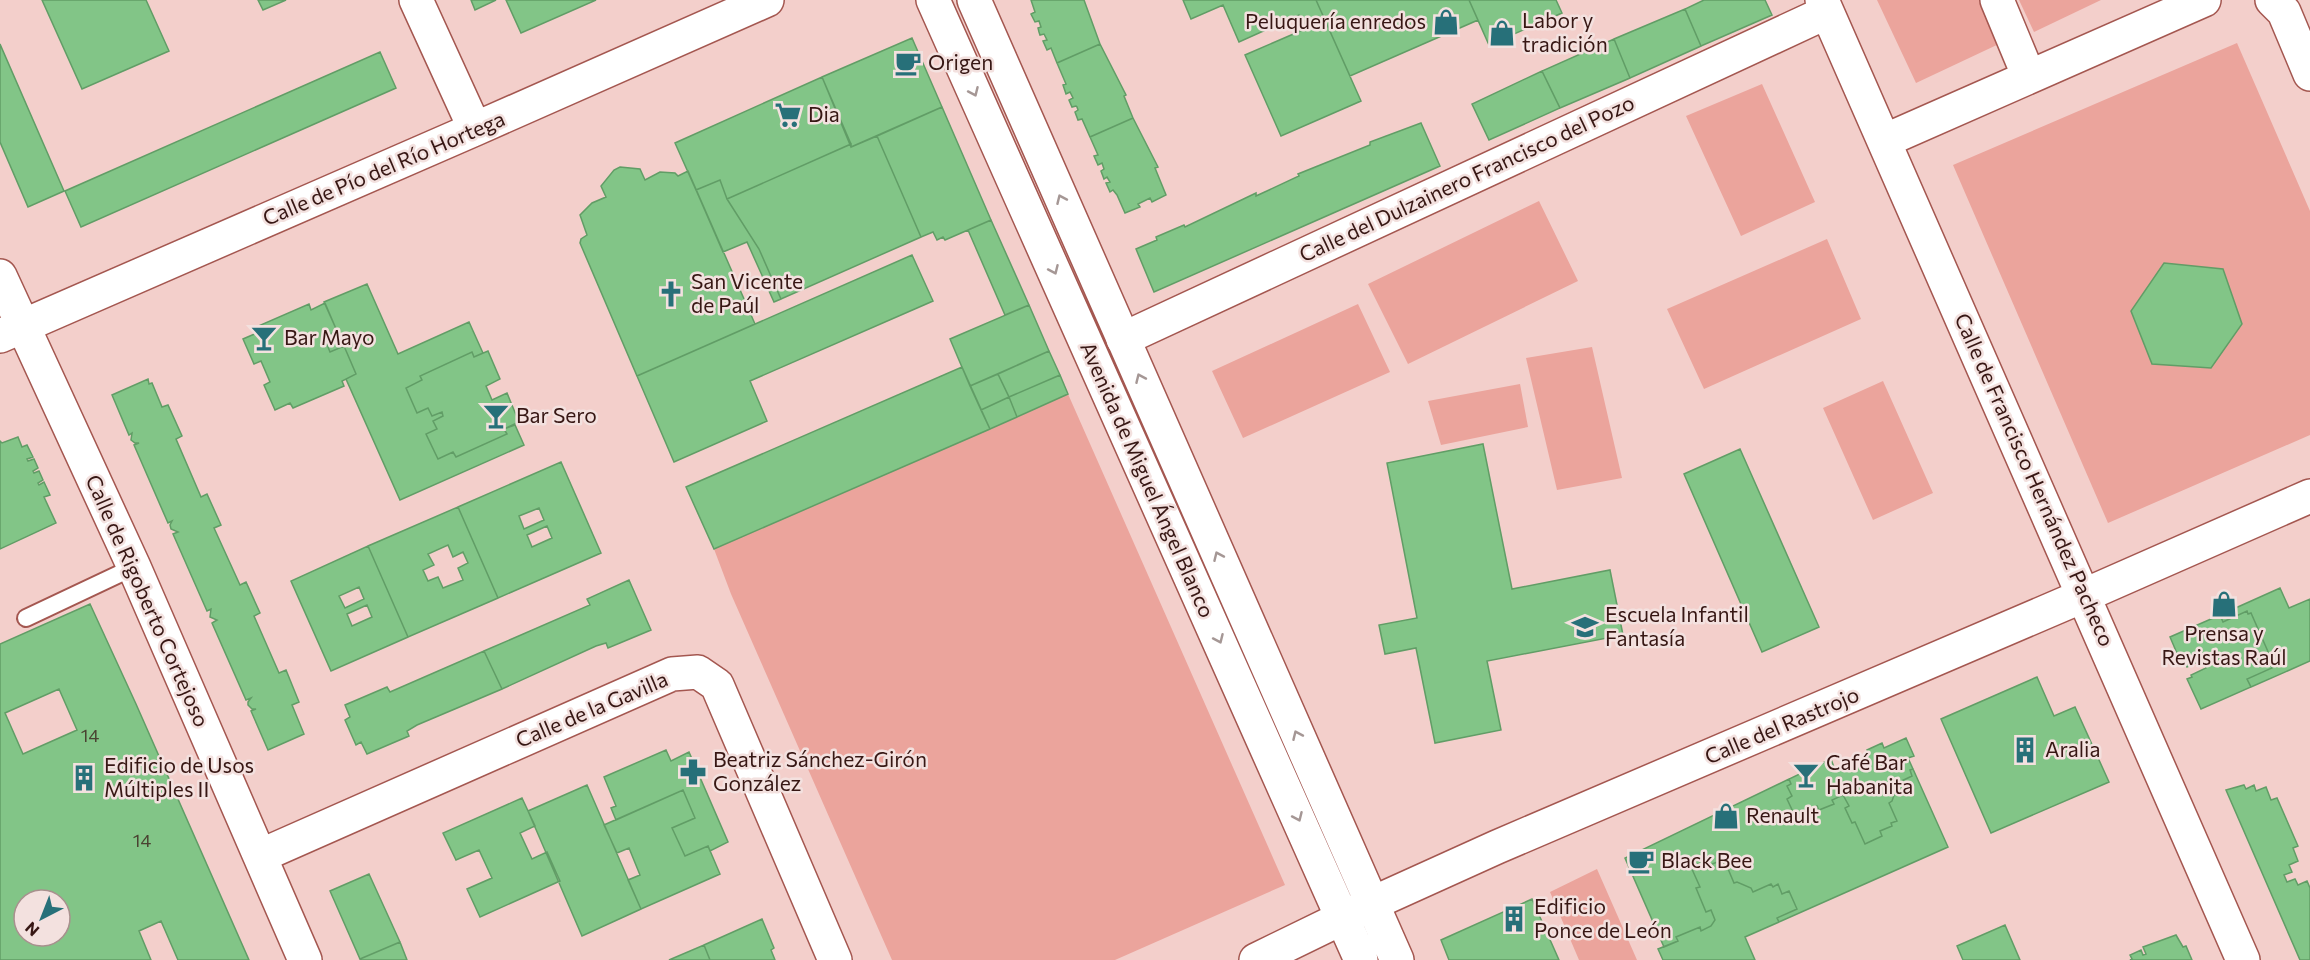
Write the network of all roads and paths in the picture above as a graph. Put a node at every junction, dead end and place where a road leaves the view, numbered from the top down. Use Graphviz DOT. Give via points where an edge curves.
graph roads {
  1 [pos="416,0"];
  2 [pos="766,0"];
  3 [pos="933,0"];
  4 [pos="974,0"];
  5 [pos="1997,0"];
  6 [pos="2204,0"];
  7 [pos="2272,0"];
  8 [pos="1817,9"];
  9 [pos="2310,74"];
  10 [pos="2029,77"];
  11 [pos="476,129"];
  12 [pos="1884,141"];
  13 [pos="0,276"];
  14 [pos="11,331"];
  15 [pos="1123,339"];
  16 [pos="2310,496"];
  17 [pos="134,567"];
  18 [pos="2085,595"];
  19 [pos="26,618"];
  20 [pos="260,856"];
  21 [pos="1357,911"];
  22 [pos="306,960"];
  23 [pos="835,960"];
  24 [pos="1256,960"];
  25 [pos="1361,960"];
  26 [pos="1396,960"];
  27 [pos="2244,960"];
  1 -- 11 [label="street"];
  2 -- 11 [label="street, Calle de Pío del Río Hortega"];
  3 -- 21 [label="street, Avenida de Miguel Ángel Blanco, one-way"];
  15 -- 4 [label="street, Avenida de Miguel Ángel Blanco, one-way"];
  5 -- 10 [label="street"];
  6 -- 10 [label="street"];
  7 -- 9 [label="street" via="2284,12"];
  8 -- 12 [label="street, Calle de Francisco Hernández Pacheco"];
  8 -- 15 [label="street, Calle del Dulzainero Francisco del Pozo"];
  10 -- 12 [label="street"];
  11 -- 14 [label="street, Calle de Pío del Río Hortega"];
  12 -- 18 [label="street, Calle de Francisco Hernández Pacheco"];
  13 -- 14 [label="street, Calle de Rigoberto Cortejoso"];
  14 -- 17 [label="street, Calle de Rigoberto Cortejoso"];
  21 -- 15 [label="street, Avenida de Miguel Ángel Blanco, one-way"];
  16 -- 18 [label="street, Calle del Rastrojo"];
  17 -- 19 [label="lane"];
  17 -- 20 [label="street, Calle de Rigoberto Cortejoso"];
  18 -- 21 [label="street, Calle del Rastrojo"];
  18 -- 27 [label="street, Calle de Francisco Hernández Pacheco"];
  20 -- 22 [label="street, Calle de Rigoberto Cortejoso"];
  20 -- 23 [label="street, Calle de la Gavilla" via="672,674 698,672 717,686"];
  21 -- 24 [label="street, Calle del Rastrojo"];
  21 -- 25 [label="street, Avenida de Miguel Ángel Blanco"];
  21 -- 26 [label="street, Avenida de Miguel Ángel Blanco"];
}
